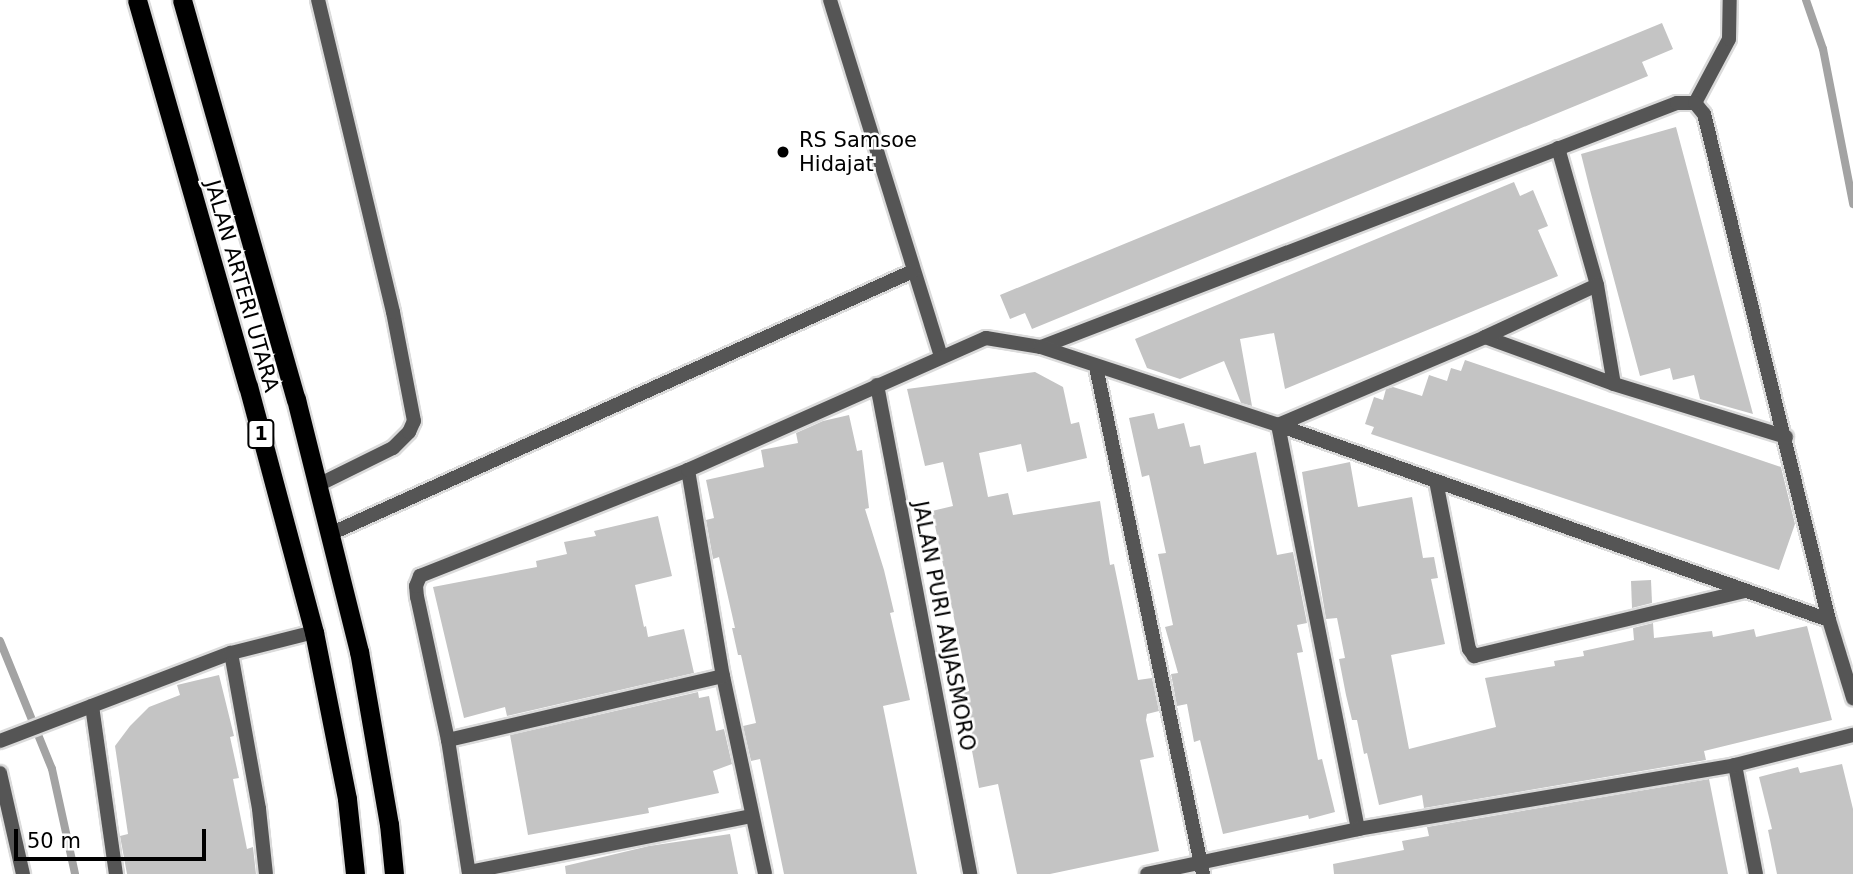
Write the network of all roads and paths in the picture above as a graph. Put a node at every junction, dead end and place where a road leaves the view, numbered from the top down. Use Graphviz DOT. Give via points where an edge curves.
graph roads {
  1 [pos="137,0"];
  2 [pos="182,0"];
  3 [pos="318,0"];
  4 [pos="830,0"];
  5 [pos="1730,0"];
  6 [pos="1695,103"];
  7 [pos="1558,148"];
  8 [pos="912,271"];
  9 [pos="1597,285"];
  10 [pos="1485,337"];
  11 [pos="1041,348"];
  12 [pos="941,357"];
  13 [pos="1096,367"];
  14 [pos="1614,384"];
  15 [pos="877,385"];
  16 [pos="1278,425"];
  17 [pos="1786,437"];
  18 [pos="688,470"];
  19 [pos="1436,481"];
  20 [pos="318,485"];
  21 [pos="330,534"];
  22 [pos="1747,591"];
  23 [pos="1829,620"];
  24 [pos="314,632"];
  25 [pos="231,653"];
  26 [pos="723,676"];
  27 [pos="1853,698"];
  28 [pos="92,706"];
  29 [pos="1853,735"];
  30 [pos="5,739"];
  31 [pos="448,740"];
  32 [pos="1735,765"];
  33 [pos="2,783"];
  34 [pos="752,816"];
  35 [pos="1358,829"];
  36 [pos="1202,868"];
  37 [pos="469,873"];
  38 [pos="23,874"];
  39 [pos="116,874"];
  40 [pos="266,874"];
  41 [pos="355,874"];
  42 [pos="394,874"];
  43 [pos="765,874"];
  44 [pos="970,874"];
  45 [pos="1146,874"];
  46 [pos="1756,874"];
  1 -- 24 [label="highway, JALAN ARTERI UTARA / 1"];
  2 -- 20 [label="highway, JALAN ARTERI UTARA / 1"];
  3 -- 20 [label="street" via="393,312 414,421 393,449"];
  4 -- 8 [label="street"];
  5 -- 6 [label="street" via="1729,39"];
  6 -- 7 [label="street" via="1677,103"];
  6 -- 17 [label="street" via="1704,114"];
  7 -- 9 [label="street"];
  7 -- 11 [label="street"];
  8 -- 12 [label="street"];
  8 -- 21 [label="street"];
  9 -- 10 [label="street"];
  9 -- 14 [label="street"];
  10 -- 14 [label="street"];
  10 -- 16 [label="street"];
  11 -- 12 [label="street" via="986,338"];
  11 -- 13 [label="street"];
  12 -- 15 [label="street"];
  13 -- 16 [label="street"];
  13 -- 36 [label="street"];
  14 -- 17 [label="street"];
  15 -- 18 [label="street"];
  15 -- 44 [label="street, JALAN PURI ANJASMORO"];
  16 -- 19 [label="street"];
  16 -- 35 [label="street"];
  17 -- 23 [label="street"];
  18 -- 26 [label="street"];
  18 -- 31 [label="street" via="426,572 416,586 416,597"];
  19 -- 22 [label="street"];
  19 -- 22 [label="street" via="1474,656"];
  20 -- 21 [label="highway, JALAN ARTERI UTARA / 1"];
  21 -- 42 [label="highway, JALAN ARTERI UTARA / 1" via="359,651 390,824"];
  22 -- 23 [label="street"];
  23 -- 27 [label="street"];
  24 -- 25 [label="street"];
  24 -- 41 [label="highway, JALAN ARTERI UTARA / 1" via="345,786"];
  25 -- 28 [label="street"];
  25 -- 40 [label="street"];
  26 -- 31 [label="street"];
  26 -- 34 [label="street"];
  28 -- 30 [label="street"];
  28 -- 39 [label="street"];
  29 -- 32 [label="street"];
  31 -- 37 [label="street"];
  32 -- 35 [label="street"];
  32 -- 46 [label="street"];
  33 -- 38 [label="street"];
  34 -- 37 [label="street"];
  34 -- 43 [label="street"];
  35 -- 36 [label="street"];
  36 -- 45 [label="street"];
}
